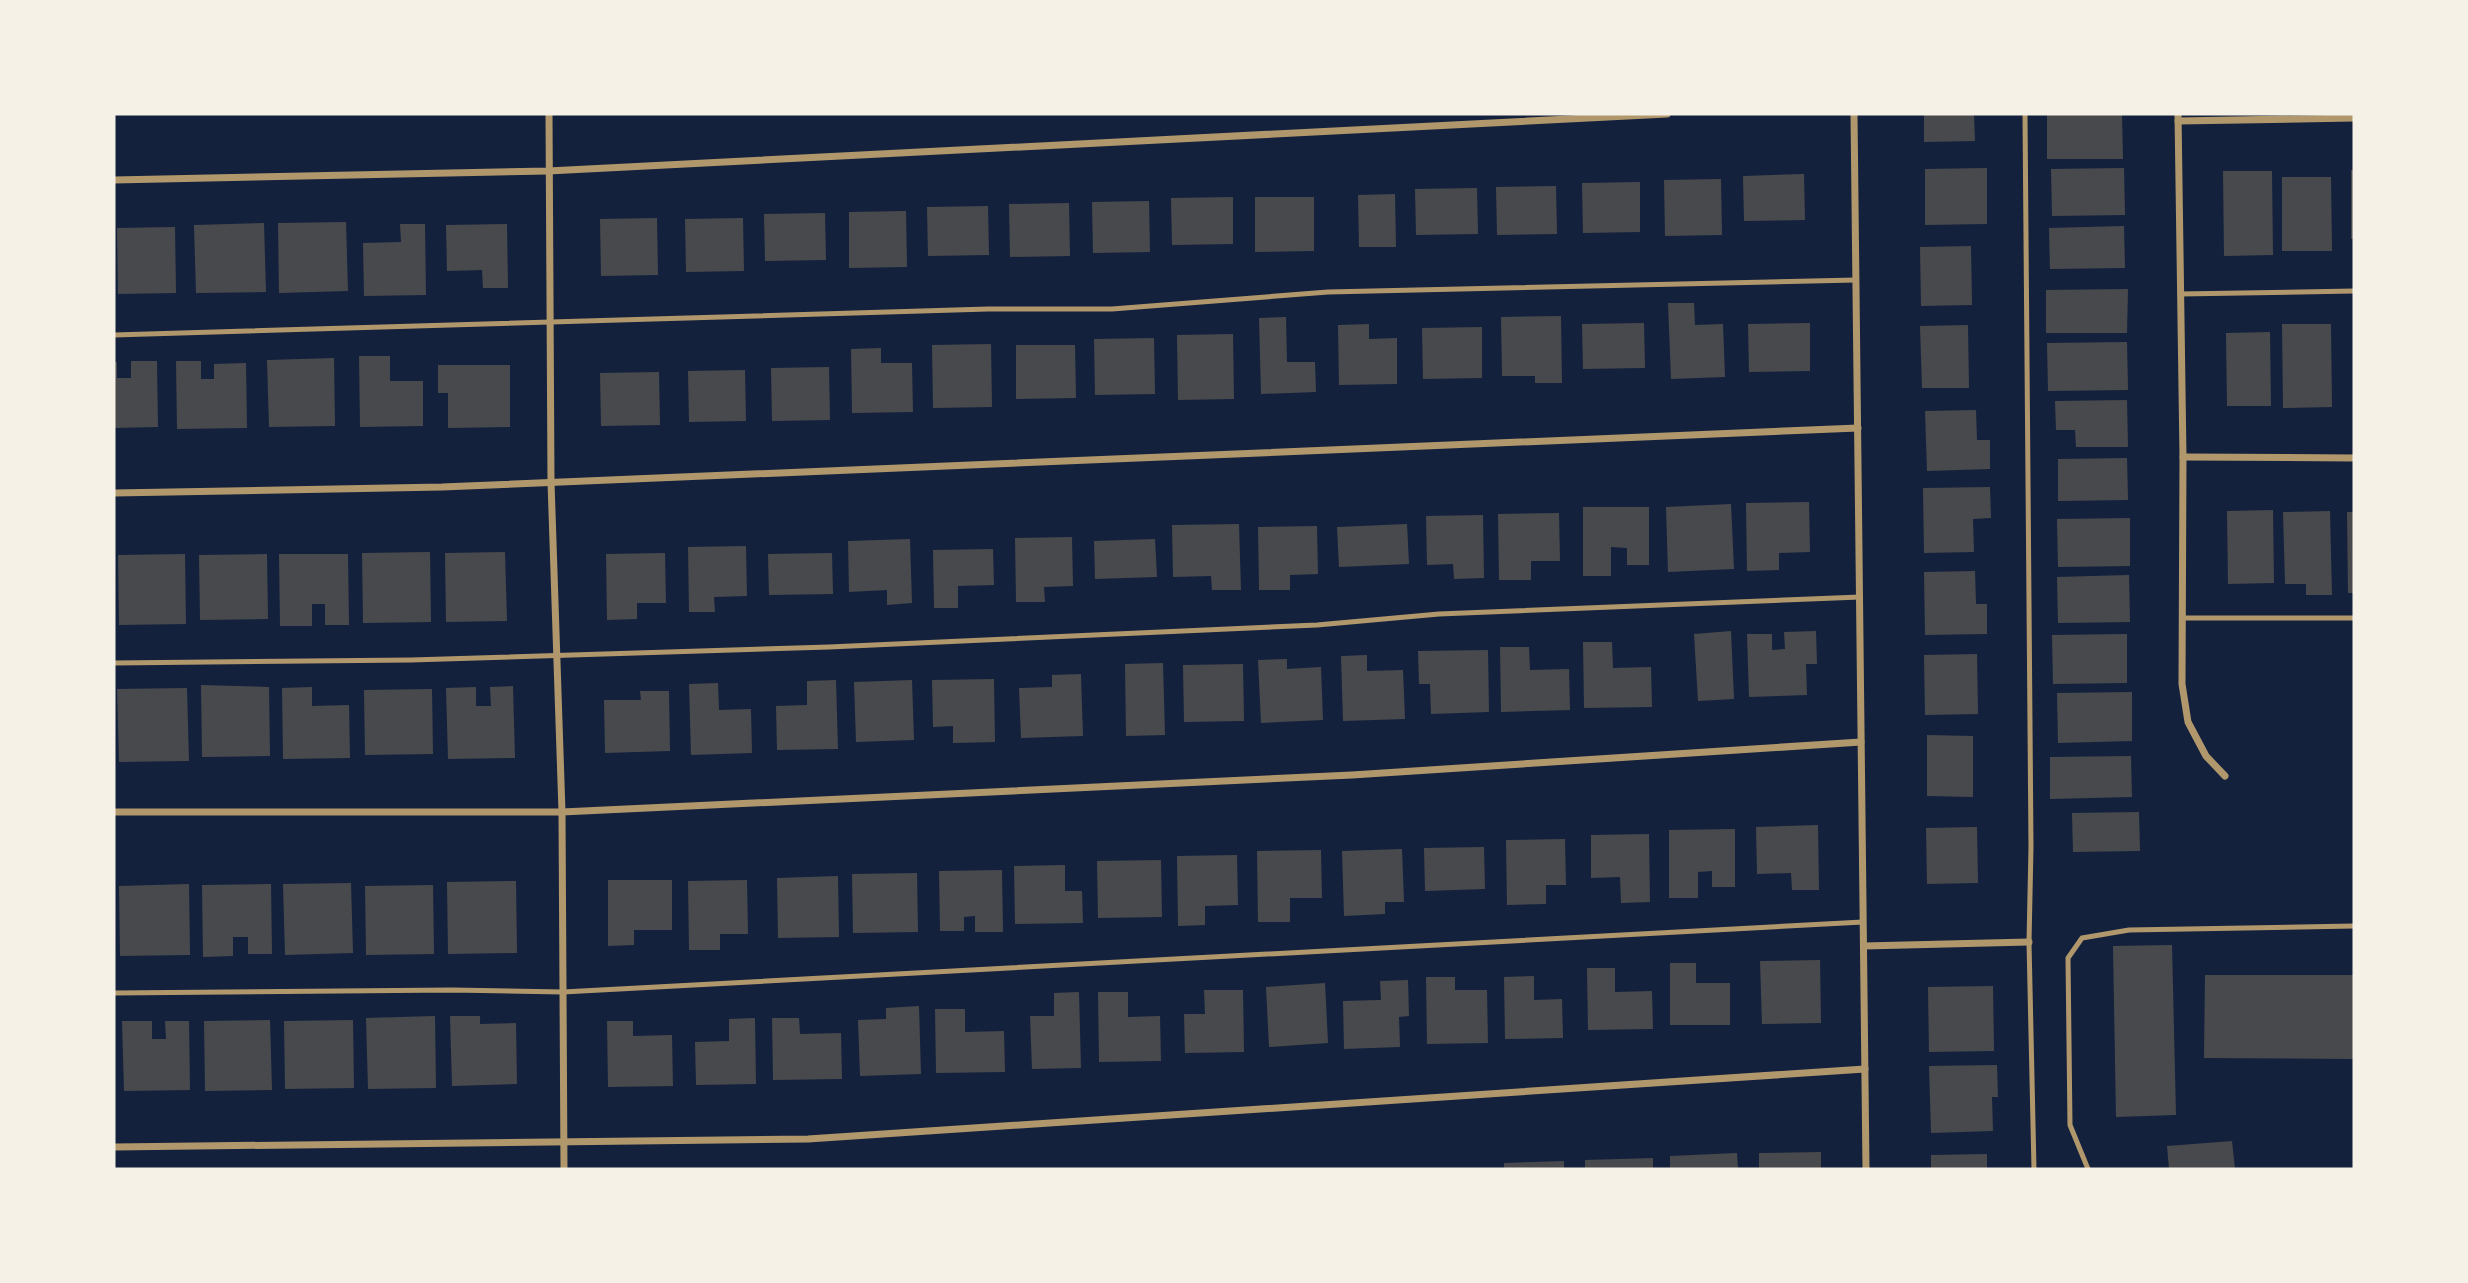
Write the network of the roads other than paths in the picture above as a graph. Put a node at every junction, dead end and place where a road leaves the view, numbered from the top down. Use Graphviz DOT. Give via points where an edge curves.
graph roads {
  1 [pos="549,114"];
  2 [pos="1667,114"];
  3 [pos="1854,114"];
  4 [pos="2025,114"];
  5 [pos="2178,117"];
  6 [pos="2354,118"];
  7 [pos="548,171"];
  8 [pos="114,180"];
  9 [pos="1856,280"];
  10 [pos="2354,291"];
  11 [pos="2180,294"];
  12 [pos="550,323"];
  13 [pos="114,335"];
  14 [pos="1858,428"];
  15 [pos="2183,457"];
  16 [pos="2354,458"];
  17 [pos="551,482"];
  18 [pos="114,493"];
  19 [pos="1860,597"];
  20 [pos="2182,618"];
  21 [pos="2354,618"];
  22 [pos="557,656"];
  23 [pos="114,663"];
  24 [pos="1861,742"];
  25 [pos="2225,776"];
  26 [pos="114,812"];
  27 [pos="562,812"];
  28 [pos="1863,922"];
  29 [pos="2354,926"];
  30 [pos="2029,942"];
  31 [pos="1864,946"];
  32 [pos="563,992"];
  33 [pos="114,993"];
  34 [pos="1865,1069"];
  35 [pos="564,1142"];
  36 [pos="114,1147"];
  37 [pos="564,1169"];
  38 [pos="1866,1169"];
  39 [pos="2034,1169"];
  40 [pos="2088,1169"];
  1 -- 7 [label="street"];
  2 -- 7 [label="street"];
  3 -- 9 [label="street"];
  4 -- 30 [label="lane"];
  5 -- 6 [label="street"];
  5 -- 11 [label="street"];
  7 -- 8 [label="street"];
  7 -- 12 [label="street"];
  9 -- 12 [label="lane" via="1328,292 1112,309"];
  9 -- 14 [label="street"];
  10 -- 11 [label="lane"];
  11 -- 15 [label="street"];
  12 -- 13 [label="lane"];
  12 -- 17 [label="street"];
  14 -- 17 [label="street"];
  14 -- 19 [label="street"];
  15 -- 16 [label="street"];
  15 -- 20 [label="street"];
  17 -- 18 [label="street"];
  17 -- 22 [label="street"];
  19 -- 22 [label="lane"];
  19 -- 24 [label="street"];
  20 -- 21 [label="lane"];
  20 -- 25 [label="street" via="2182,684 2188,722 2206,756"];
  22 -- 23 [label="lane"];
  22 -- 27 [label="street"];
  24 -- 27 [label="street" via="1352,775"];
  24 -- 28 [label="street"];
  26 -- 27 [label="street"];
  27 -- 32 [label="street"];
  28 -- 31 [label="street"];
  28 -- 32 [label="lane"];
  29 -- 40 [label="lane" via="2129,930 2082,938 2068,958 2070,1125"];
  30 -- 31 [label="street"];
  30 -- 39 [label="lane"];
  31 -- 34 [label="street"];
  32 -- 33 [label="lane"];
  32 -- 35 [label="street"];
  34 -- 35 [label="street" via="808,1139"];
  34 -- 38 [label="street"];
  35 -- 36 [label="street"];
  35 -- 37 [label="street"];
}
